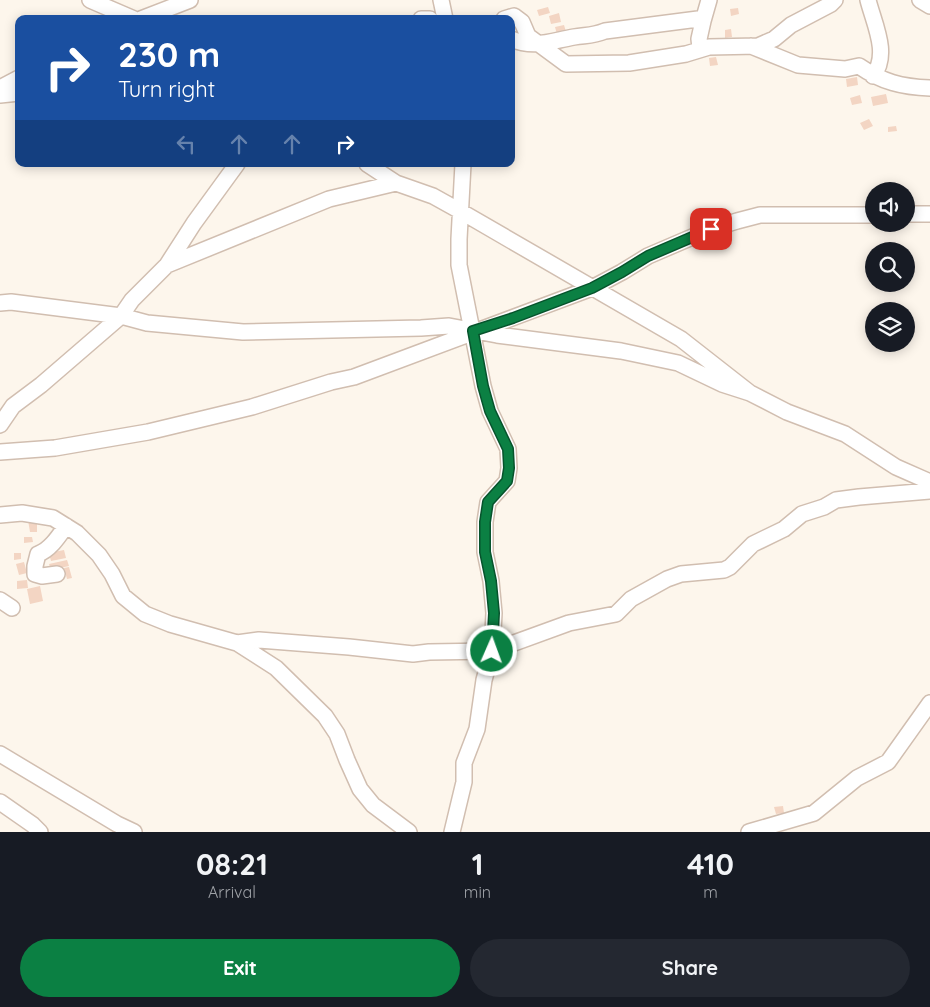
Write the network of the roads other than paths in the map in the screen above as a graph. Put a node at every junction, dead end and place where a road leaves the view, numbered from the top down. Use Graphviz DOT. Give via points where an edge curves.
graph roads {
  1 [pos="90,0"];
  2 [pos="190,0"];
  3 [pos="441,0"];
  4 [pos="709,0"];
  5 [pos="835,0"];
  6 [pos="868,0"];
  7 [pos="920,0"];
  8 [pos="930,6"];
  9 [pos="125,15"];
  10 [pos="151,15"];
  11 [pos="444,15"];
  12 [pos="515,17"];
  13 [pos="703,21"];
  14 [pos="515,41"];
  15 [pos="538,44"];
  16 [pos="750,45"];
  17 [pos="700,48"];
  18 [pos="873,76"];
  19 [pos="15,80"];
  20 [pos="0,88"];
  21 [pos="930,88"];
  22 [pos="15,93"];
  23 [pos="0,95"];
  24 [pos="235,167"];
  25 [pos="372,167"];
  26 [pos="463,167"];
  27 [pos="396,183"];
  28 [pos="460,211"];
  29 [pos="915,214"];
  30 [pos="930,214"];
  31 [pos="865,215"];
  32 [pos="167,266"];
  33 [pos="592,288"];
  34 [pos="0,303"];
  35 [pos="121,316"];
  36 [pos="473,331"];
  37 [pos="750,393"];
  38 [pos="0,425"];
  39 [pos="0,452"];
  40 [pos="930,482"];
  41 [pos="930,491"];
  42 [pos="0,515"];
  43 [pos="66,526"];
  44 [pos="37,552"];
  45 [pos="57,574"];
  46 [pos="31,582"];
  47 [pos="237,643"];
  48 [pos="492,651"];
  49 [pos="930,703"];
  50 [pos="0,754"];
  51 [pos="0,802"];
  52 [pos="40,832"];
  53 [pos="134,832"];
  54 [pos="409,832"];
  55 [pos="452,832"];
  56 [pos="749,832"];
  1 -- 9 [label="street"];
  2 -- 10 [label="street"];
  3 -- 11 [label="street"];
  4 -- 13 [label="street"];
  5 -- 16 [label="street" via="791,25 774,39 758,46"];
  6 -- 18 [label="street" via="881,55 879,68"];
  7 -- 8 [label="street"];
  12 -- 15 [label="street"];
  13 -- 15 [label="street" via="686,20 604,31 594,36"];
  13 -- 17 [label="street"];
  14 -- 15 [label="street"];
  15 -- 17 [label="street" via="562,62 570,64 629,63 686,54"];
  16 -- 17 [label="street"];
  16 -- 18 [label="street" via="798,65 845,69 859,66"];
  18 -- 21 [label="street" via="887,82"];
  19 -- 20 [label="street"];
  22 -- 23 [label="street"];
  24 -- 32 [label="street"];
  25 -- 27 [label="street"];
  26 -- 28 [label="street"];
  27 -- 28 [label="street" via="433,196"];
  27 -- 32 [label="street" via="330,199"];
  28 -- 33 [label="street"];
  28 -- 36 [label="street" via="459,265"];
  29 -- 30 [label="street"];
  31 -- 33 [label="street" via="760,215 737,221 648,256"];
  32 -- 35 [label="street" via="132,300"];
  33 -- 36 [label="street"];
  33 -- 37 [label="street" via="681,339"];
  34 -- 35 [label="street"];
  35 -- 36 [label="street" via="147,323 243,332 449,326"];
  35 -- 38 [label="street" via="13,406"];
  36 -- 37 [label="street" via="678,362 722,384"];
  36 -- 39 [label="street" via="386,366 252,407 84,444"];
  36 -- 48 [label="street" via="490,411 508,449 507,481 488,502 485,522 485,552 494,613"];
  37 -- 40 [label="street" via="787,412 845,434 896,466"];
  41 -- 48 [label="street" via="836,500 802,514 784,529 753,544 724,570 681,574 631,599 616,614 569,623"];
  42 -- 43 [label="street" via="40,515"];
  43 -- 44 [label="street" via="42,553"];
  43 -- 47 [label="street" via="99,556 124,596 145,614"];
  44 -- 45 [label="street" via="35,574"];
  44 -- 46 [label="street" via="30,563"];
  47 -- 48 [label="street" via="269,641 412,654"];
  47 -- 54 [label="street" via="276,668 325,716 337,734 360,790 373,805"];
  48 -- 55 [label="street" via="477,729 464,763 464,782"];
  49 -- 56 [label="street" via="888,762 857,778 814,813"];
  50 -- 53 [label="street"];
  51 -- 52 [label="street"];
}
